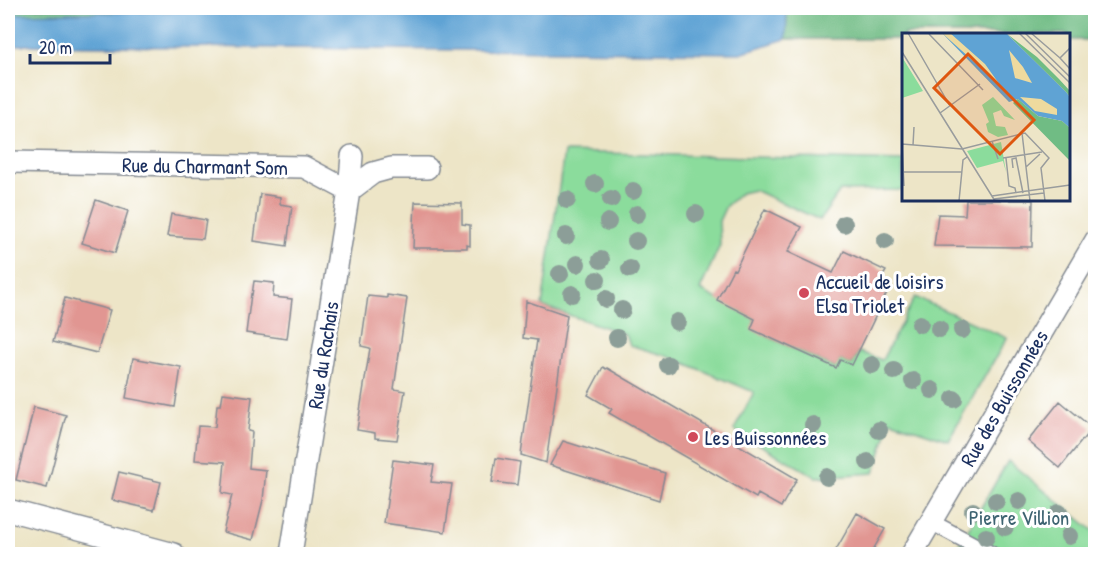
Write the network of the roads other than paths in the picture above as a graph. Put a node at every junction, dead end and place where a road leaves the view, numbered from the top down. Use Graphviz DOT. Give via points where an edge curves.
graph roads {
  1 [pos="352,156"];
  2 [pos="8,162"];
  3 [pos="427,168"];
  4 [pos="349,191"];
  5 [pos="1095,240"];
  6 [pos="8,510"];
  7 [pos="931,522"];
  8 [pos="174,555"];
  9 [pos="291,555"];
  10 [pos="912,555"];
  11 [pos="992,555"];
  1 -- 4 [label="street, Rue du Rachais"];
  2 -- 4 [label="street, Rue du Charmant Som" via="304,167"];
  3 -- 4 [label="street" via="391,168 373,173"];
  4 -- 9 [label="street, Rue du Rachais"];
  5 -- 7 [label="street, Rue des Buissonnées"];
  6 -- 8 [label="street"];
  7 -- 10 [label="street, Rue des Buissonnées"];
  7 -- 11 [label="street"];
}
